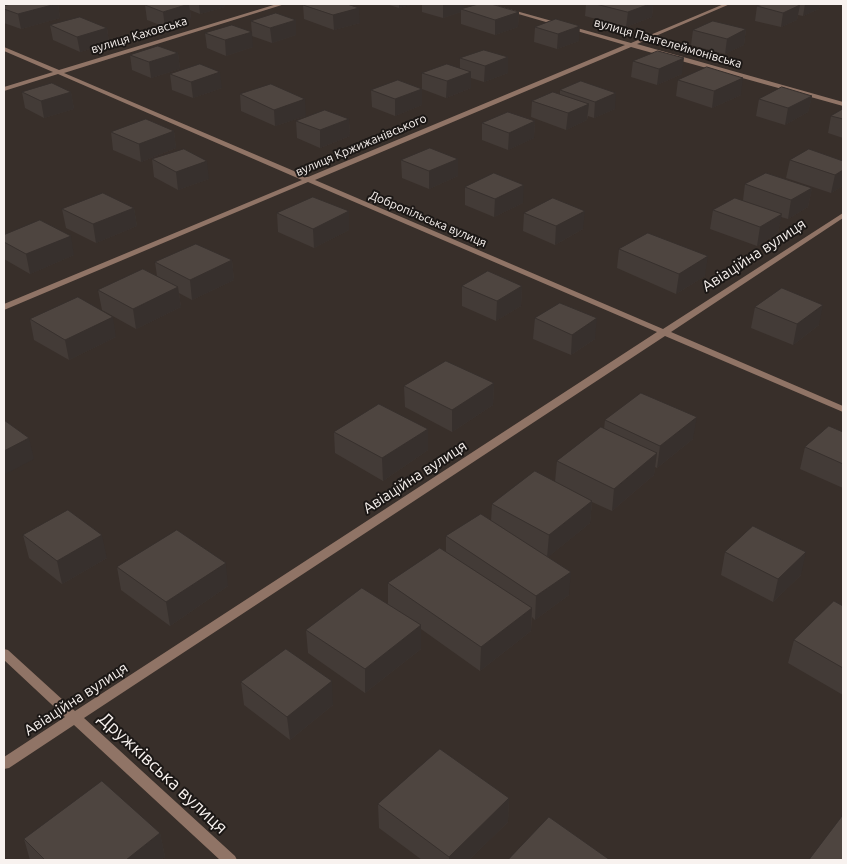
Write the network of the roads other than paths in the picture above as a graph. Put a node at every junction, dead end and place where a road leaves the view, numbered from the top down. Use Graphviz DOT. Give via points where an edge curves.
graph roads {
  1 [pos="282,4"];
  2 [pos="486,4"];
  3 [pos="728,4"];
  4 [pos="630,44"];
  5 [pos="4,49"];
  6 [pos="57,72"];
  7 [pos="4,89"];
  8 [pos="843,104"];
  9 [pos="308,180"];
  10 [pos="843,215"];
  11 [pos="4,306"];
  12 [pos="664,332"];
  13 [pos="843,409"];
  14 [pos="4,653"];
  15 [pos="75,718"];
  16 [pos="4,764"];
  17 [pos="230,860"];
  1 -- 6 [label="street, вулиця Каховська"];
  2 -- 4 [label="street, вулиця Пантелеймонівська"];
  3 -- 4 [label="street, вулиця Кржижанівського"];
  4 -- 8 [label="street, вулиця Пантелеймонівська"];
  4 -- 9 [label="street, вулиця Кржижанівського"];
  5 -- 6 [label="street, Добропільська вулиця"];
  6 -- 7 [label="street, вулиця Каховська"];
  6 -- 9 [label="street, Добропільська вулиця"];
  9 -- 11 [label="street, вулиця Кржижанівського"];
  9 -- 12 [label="street, Добропільська вулиця"];
  10 -- 12 [label="street, Авіаційна вулиця"];
  12 -- 13 [label="street, Добропільська вулиця"];
  12 -- 15 [label="street, Авіаційна вулиця"];
  14 -- 15 [label="street, Дружківська вулиця"];
  15 -- 16 [label="street, Авіаційна вулиця"];
  15 -- 17 [label="street, Дружківська вулиця"];
}
